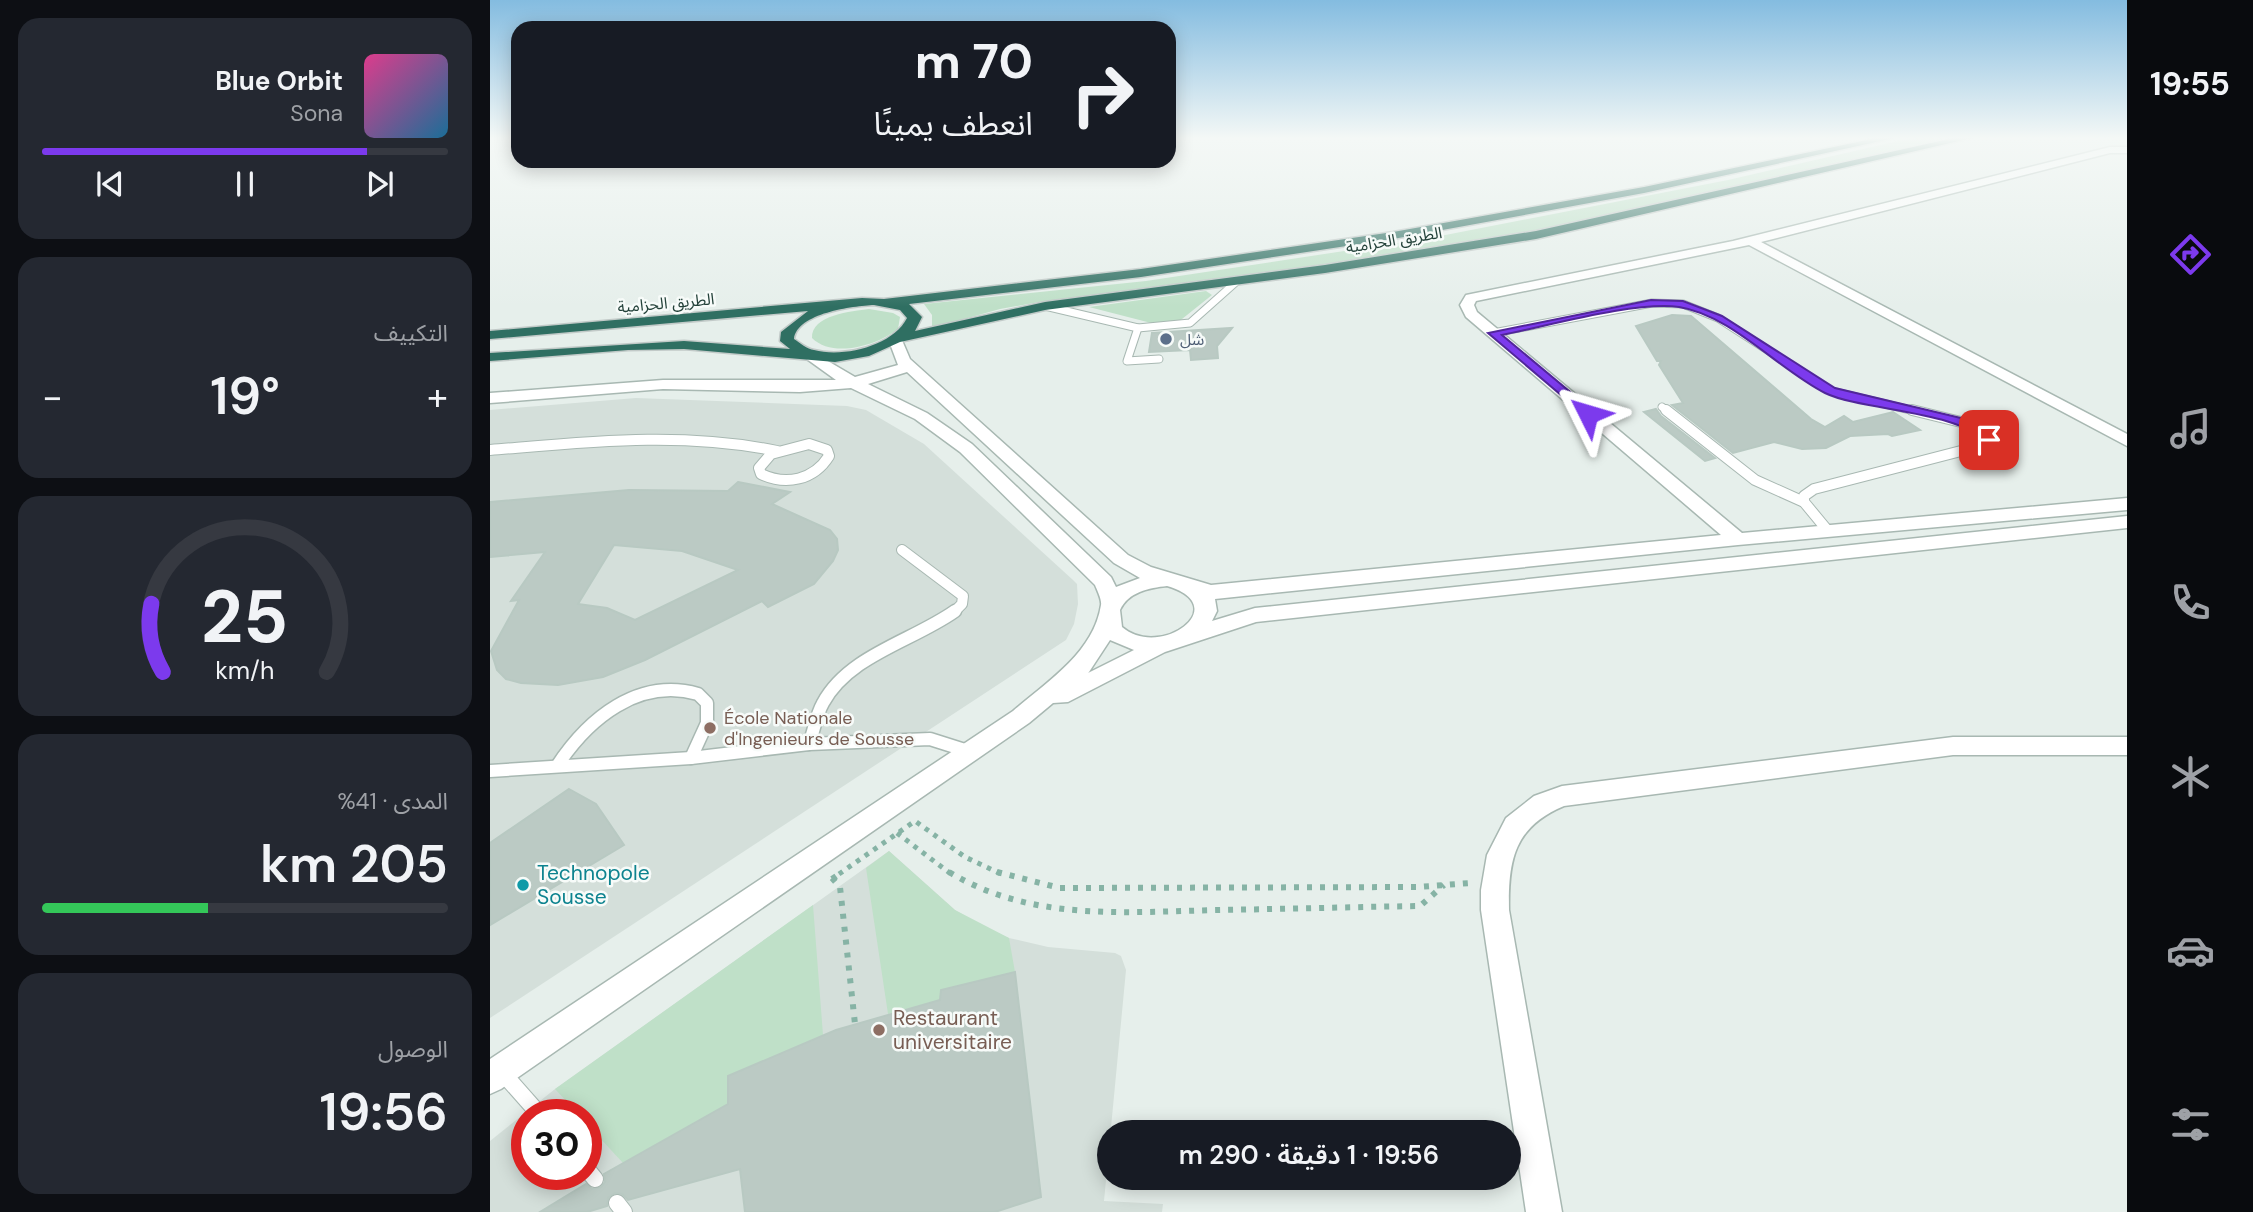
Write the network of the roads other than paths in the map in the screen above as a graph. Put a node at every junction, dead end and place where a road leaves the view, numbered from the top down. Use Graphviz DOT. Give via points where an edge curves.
graph roads {
  1 [pos="1632,194"];
  2 [pos="1720,194"];
  3 [pos="1932,194"];
  4 [pos="1751,241"];
  5 [pos="1236,282"];
  6 [pos="887,302"];
  7 [pos="846,303"];
  8 [pos="1045,306"];
  9 [pos="1138,328"];
  10 [pos="1493,333"];
  11 [pos="490,335"];
  12 [pos="899,339"];
  13 [pos="808,354"];
  14 [pos="490,356"];
  15 [pos="1159,359"];
  16 [pos="910,366"];
  17 [pos="857,384"];
  18 [pos="490,398"];
  19 [pos="1662,407"];
  20 [pos="2127,441"];
  21 [pos="490,450"];
  22 [pos="778,451"];
  23 [pos="1015,462"];
  24 [pos="990,472"];
  25 [pos="1804,502"];
  26 [pos="2127,504"];
  27 [pos="2127,522"];
  28 [pos="1828,531"];
  29 [pos="1738,539"];
  30 [pos="902,550"];
  31 [pos="1167,579"];
  32 [pos="1191,585"];
  33 [pos="1111,614"];
  34 [pos="1193,634"];
  35 [pos="1167,645"];
  36 [pos="1021,717"];
  37 [pos="809,744"];
  38 [pos="2127,746"];
  39 [pos="971,752"];
  40 [pos="691,758"];
  41 [pos="557,766"];
  42 [pos="490,771"];
  43 [pos="495,1074"];
  44 [pos="522,1099"];
  45 [pos="1544,1212"];
  1 -- 6 [label="highway, الطريق الحزامية" via="1426,233 1096,281"];
  2 -- 5 [label="highway, الطريق الحزامية" via="1536,235"];
  3 -- 4 [label="street"];
  4 -- 10 [label="street" via="1471,298 1467,305 1471,314"];
  4 -- 20 [label="street"];
  5 -- 8 [label="highway, الطريق الحزامية"];
  5 -- 9 [label="lane" via="1190,323"];
  6 -- 7 [label="highway, الطريق الحزامية"];
  6 -- 12 [label="highway" via="915,315 915,322"];
  7 -- 11 [label="highway, الطريق الحزامية"];
  7 -- 13 [label="highway, الطريق الحزامية" via="809,315 788,332 787,341 794,349"];
  8 -- 9 [label="lane"];
  8 -- 12 [label="highway, الطريق الحزامية"];
  9 -- 15 [label="lane" via="1127,362"];
  10 -- 25 [label="lane" via="1651,303 1683,304 1718,318 1831,391 1961,422 1988,436 1984,446 1814,489 1804,496"];
  10 -- 29 [label="street"];
  12 -- 13 [label="highway, الطريق الحزامية" via="854,354"];
  12 -- 16 [label="street" via="898,352"];
  13 -- 14 [label="highway, الطريق الحزامية" via="684,345"];
  13 -- 17 [label="street"];
  16 -- 17 [label="street"];
  16 -- 23 [label="street"];
  17 -- 18 [label="street" via="814,388 644,385"];
  17 -- 24 [label="street" via="946,432"];
  19 -- 25 [label="lane" via="1755,480"];
  21 -- 22 [label="lane" via="689,440 750,444"];
  22 -- 22 [label="lane" via="759,468 768,479 779,481 806,476 829,456 827,450 809,444"];
  23 -- 24 [label="street"];
  23 -- 31 [label="street" via="1131,566"];
  24 -- 33 [label="street" via="1104,582"];
  25 -- 28 [label="lane"];
  26 -- 28 [label="street"];
  27 -- 34 [label="street" via="1255,615"];
  28 -- 29 [label="street"];
  29 -- 32 [label="street" via="1229,592 1209,592"];
  30 -- 37 [label="lane" via="963,596 962,604 835,687 824,701"];
  31 -- 32 [label="street"];
  31 -- 33 [label="street" via="1135,585"];
  32 -- 34 [label="street" via="1207,602 1208,613"];
  33 -- 35 [label="street" via="1115,634 1138,645"];
  33 -- 36 [label="street" via="1081,666"];
  34 -- 35 [label="street"];
  35 -- 36 [label="street"];
  36 -- 39 [label="street"];
  37 -- 39 [label="lane" via="930,739"];
  37 -- 40 [label="lane"];
  38 -- 45 [label="street" via="1953,746 1562,796 1533,808 1510,831 1494,883"];
  39 -- 43 [label="street"];
  40 -- 41 [label="lane"];
  40 -- 41 [label="lane" via="709,717 707,705 699,696 669,689 648,692 605,711 573,741"];
  41 -- 42 [label="lane"];
  43 -- 44 [label="lane"];
}
